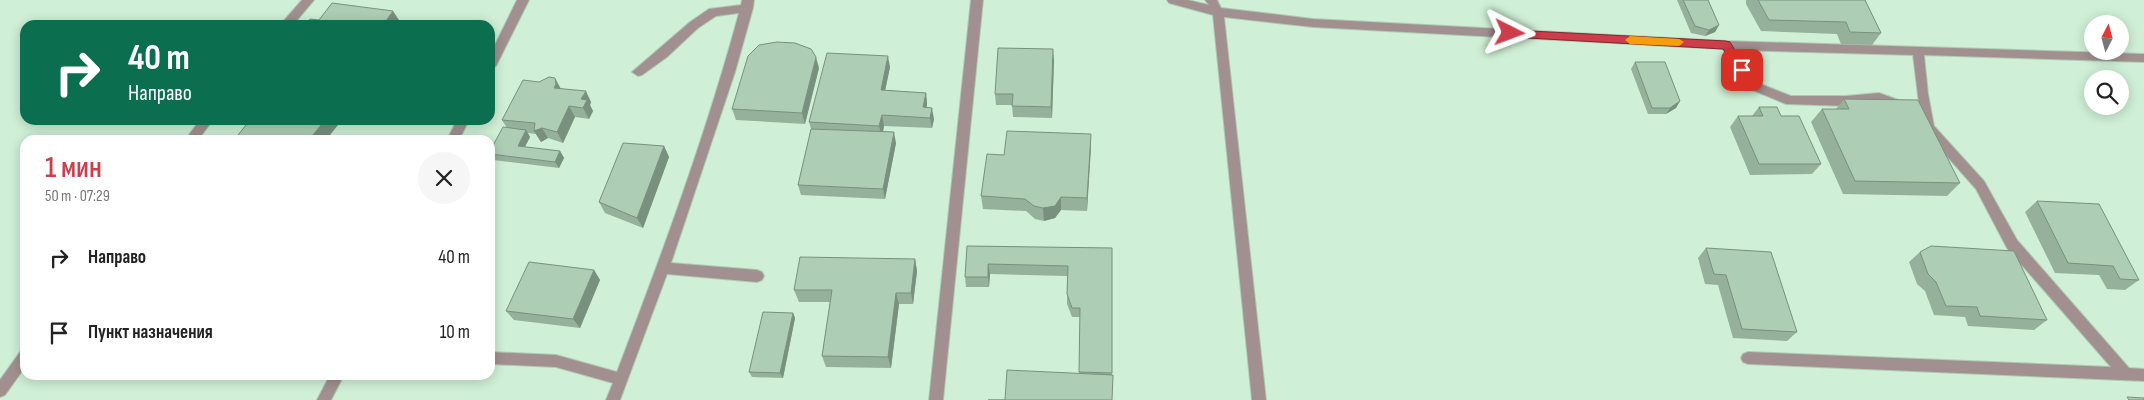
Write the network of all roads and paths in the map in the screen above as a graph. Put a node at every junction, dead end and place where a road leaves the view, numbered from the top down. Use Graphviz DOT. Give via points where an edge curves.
graph roads {
  1 [pos="308,0"];
  2 [pos="523,0"];
  3 [pos="977,0"];
  4 [pos="1173,0"];
  5 [pos="1211,0"];
  6 [pos="747,4"];
  7 [pos="1218,12"];
  8 [pos="290,20"];
  9 [pos="1726,45"];
  10 [pos="1918,50"];
  11 [pos="495,56"];
  12 [pos="2144,58"];
  13 [pos="638,72"];
  14 [pos="203,125"];
  15 [pos="1928,126"];
  16 [pos="195,135"];
  17 [pos="663,268"];
  18 [pos="757,276"];
  19 [pos="495,358"];
  20 [pos="1748,358"];
  21 [pos="20,363"];
  22 [pos="2125,374"];
  23 [pos="2144,375"];
  24 [pos="621,379"];
  25 [pos="334,380"];
  26 [pos="0,392"];
  27 [pos="324,400"];
  28 [pos="613,400"];
  29 [pos="936,400"];
  30 [pos="1259,400"];
  1 -- 8 [label="street"];
  2 -- 11 [label="street"];
  3 -- 29 [label="street"];
  4 -- 7 [label="street"];
  5 -- 7 [label="street"];
  6 -- 13 [label="street" via="713,12"];
  6 -- 17 [label="street" via="729,72"];
  7 -- 9 [label="street" via="1314,23"];
  7 -- 30 [label="street"];
  9 -- 10 [label="street"];
  9 -- 15 [label="street" via="1754,86 1772,94 1790,101 1879,98 1898,104"];
  10 -- 12 [label="street"];
  10 -- 15 [label="street"];
  14 -- 16 [label="street"];
  15 -- 22 [label="street" via="1980,185 2012,244"];
  17 -- 18 [label="street"];
  17 -- 24 [label="street"];
  19 -- 24 [label="street" via="556,361"];
  20 -- 22 [label="street"];
  21 -- 26 [label="street"];
  22 -- 23 [label="street"];
  24 -- 28 [label="street"];
  25 -- 27 [label="street"];
}
